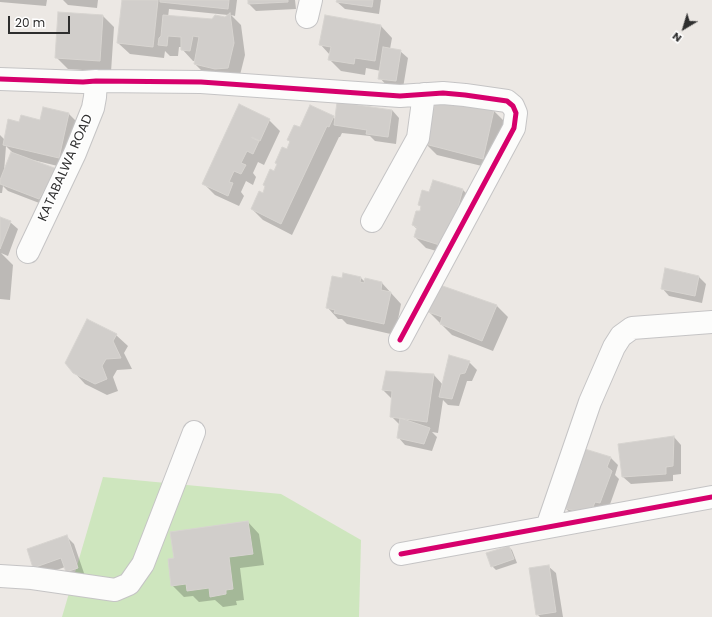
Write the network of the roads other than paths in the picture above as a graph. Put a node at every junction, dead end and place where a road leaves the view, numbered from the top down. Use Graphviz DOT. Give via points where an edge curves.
graph roads {
  1 [pos="0,79"];
  2 [pos="96,81"];
  3 [pos="424,94"];
  4 [pos="372,221"];
  5 [pos="28,252"];
  6 [pos="712,322"];
  7 [pos="400,340"];
  8 [pos="194,432"];
  9 [pos="712,497"];
  10 [pos="547,527"];
  11 [pos="401,554"];
  12 [pos="0,576"];
  1 -- 2 [label="street"];
  2 -- 3 [label="street" via="201,82 400,96"];
  2 -- 5 [label="street, KATABALWA ROAD" via="93,108 75,153"];
  3 -- 4 [label="street" via="418,138"];
  3 -- 7 [label="street" via="443,93 507,101 516,113 514,128"];
  6 -- 10 [label="street" via="632,328 621,336 590,402"];
  8 -- 12 [label="street" via="143,564 129,584 115,590"];
  9 -- 10 [label="street"];
  10 -- 11 [label="street"];
}
